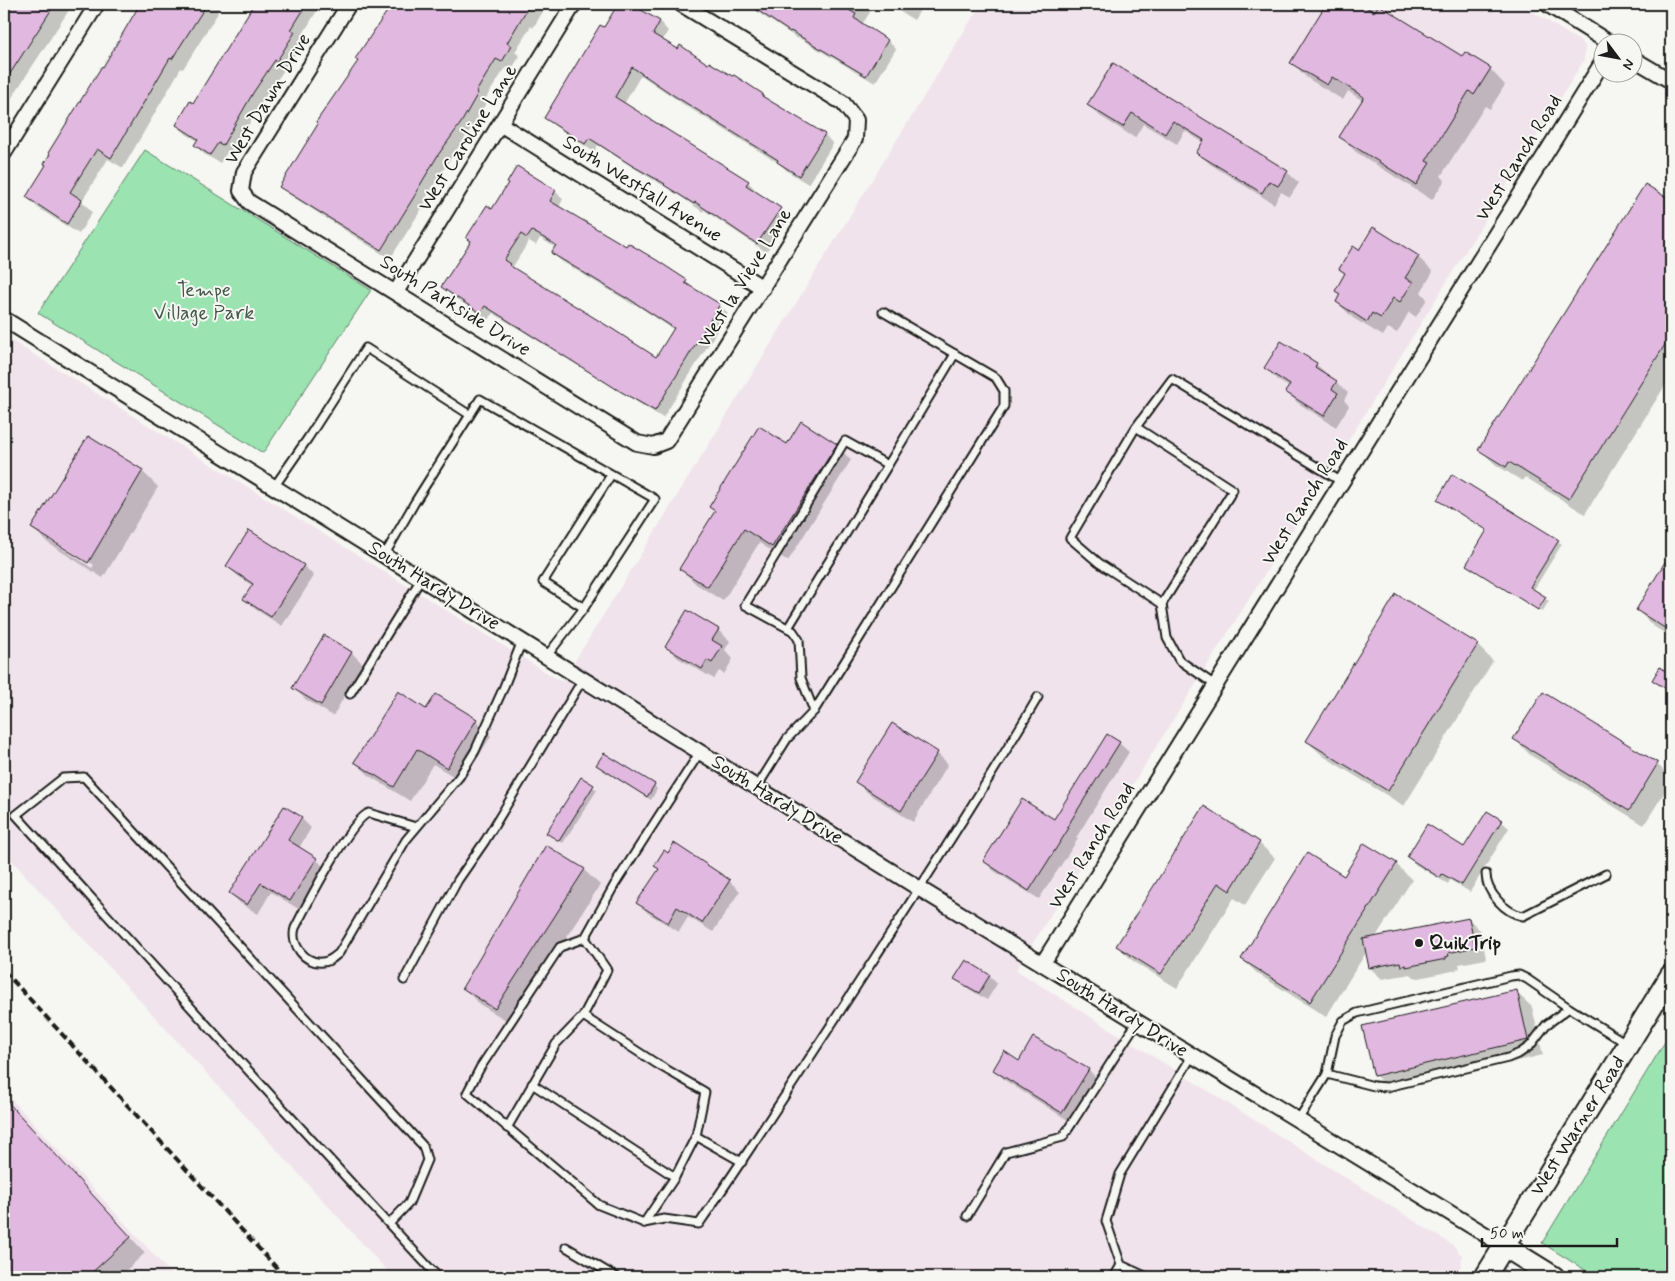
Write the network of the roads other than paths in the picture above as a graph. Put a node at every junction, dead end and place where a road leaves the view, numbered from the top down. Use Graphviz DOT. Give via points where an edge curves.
graph roads {
  1 [pos="97,4"];
  2 [pos="349,4"];
  3 [pos="574,4"];
  4 [pos="680,4"];
  5 [pos="1547,4"];
  6 [pos="1592,32"];
  7 [pos="1642,64"];
  8 [pos="1592,79"];
  9 [pos="1671,81"];
  10 [pos="500,124"];
  11 [pos="8,138"];
  12 [pos="4,153"];
  13 [pos="241,191"];
  14 [pos="762,288"];
  15 [pos="396,292"];
  16 [pos="883,312"];
  17 [pos="4,319"];
  18 [pos="955,354"];
  19 [pos="470,415"];
  20 [pos="1136,427"];
  21 [pos="653,446"];
  22 [pos="888,465"];
  23 [pos="611,475"];
  24 [pos="1342,482"];
  25 [pos="274,487"];
  26 [pos="384,556"];
  27 [pos="421,579"];
  28 [pos="1162,604"];
  29 [pos="584,608"];
  30 [pos="788,628"];
  31 [pos="522,641"];
  32 [pos="546,657"];
  33 [pos="583,680"];
  34 [pos="1216,685"];
  35 [pos="350,694"];
  36 [pos="1038,697"];
  37 [pos="814,711"];
  38 [pos="700,752"];
  39 [pos="757,787"];
  40 [pos="416,828"];
  41 [pos="1486,874"];
  42 [pos="1606,874"];
  43 [pos="920,889"];
  44 [pos="585,938"];
  45 [pos="1043,964"];
  46 [pos="1671,975"];
  47 [pos="404,980"];
  48 [pos="1569,1008"];
  49 [pos="583,1016"];
  50 [pos="1137,1022"];
  51 [pos="1628,1045"];
  52 [pos="1192,1056"];
  53 [pos="1327,1074"];
  54 [pos="532,1084"];
  55 [pos="1298,1120"];
  56 [pos="507,1128"];
  57 [pos="696,1136"];
  58 [pos="742,1162"];
  59 [pos="674,1177"];
  60 [pos="967,1216"];
  61 [pos="644,1223"];
  62 [pos="388,1224"];
  63 [pos="1504,1246"];
  64 [pos="566,1248"];
  65 [pos="1120,1265"];
  66 [pos="438,1277"];
  67 [pos="616,1277"];
  68 [pos="1114,1277"];
  69 [pos="1147,1277"];
  70 [pos="1485,1277"];
  71 [pos="1554,1277"];
  1 -- 11 [label="street"];
  2 -- 13 [label="street, West Dawn Drive" via="244,172"];
  3 -- 10 [label="street, West Caroline Lane"];
  4 -- 14 [label="street, West la Vieve Lane" via="843,103 856,120 855,139"];
  5 -- 6 [label="street"];
  7 -- 9 [label="street"];
  8 -- 24 [label="street, West Ranch Road"];
  10 -- 14 [label="street, South Westfall Avenue"];
  10 -- 15 [label="street, West Caroline Lane"];
  11 -- 12 [label="street"];
  13 -- 15 [label="street, South Parkside Drive" via="249,202"];
  14 -- 21 [label="street, West la Vieve Lane" via="666,441"];
  15 -- 21 [label="street, South Parkside Drive" via="637,443"];
  16 -- 18 [label="lane"];
  17 -- 25 [label="street, South Hardy Drive"];
  18 -- 22 [label="lane"];
  18 -- 37 [label="lane" via="996,378 1004,391 1004,406"];
  19 -- 23 [label="lane" via="480,399"];
  19 -- 25 [label="lane" via="366,348"];
  19 -- 26 [label="lane"];
  20 -- 24 [label="lane" via="1172,379"];
  20 -- 28 [label="lane" via="1070,538 1099,563"];
  20 -- 28 [label="lane" via="1233,490"];
  22 -- 30 [label="lane"];
  22 -- 30 [label="lane" via="845,441 745,605"];
  23 -- 29 [label="lane" via="542,582"];
  23 -- 29 [label="lane" via="655,499"];
  24 -- 34 [label="street, West Ranch Road"];
  25 -- 26 [label="street, South Hardy Drive"];
  26 -- 27 [label="street, South Hardy Drive"];
  27 -- 31 [label="street, South Hardy Drive"];
  27 -- 35 [label="lane"];
  28 -- 34 [label="lane" via="1167,638 1179,660"];
  29 -- 32 [label="lane"];
  30 -- 37 [label="lane" via="799,640 800,678"];
  31 -- 32 [label="street, South Hardy Drive"];
  31 -- 40 [label="lane" via="475,752 459,777"];
  32 -- 33 [label="street, South Hardy Drive"];
  33 -- 38 [label="street, South Hardy Drive"];
  33 -- 47 [label="lane" via="458,880"];
  34 -- 45 [label="street, West Ranch Road"];
  36 -- 43 [label="lane"];
  37 -- 39 [label="lane" via="787,739"];
  38 -- 39 [label="street, South Hardy Drive"];
  38 -- 44 [label="lane" via="615,884"];
  39 -- 43 [label="street, South Hardy Drive"];
  40 -- 40 [label="lane" via="339,953 322,962 306,958 295,943 295,928 354,825 369,813"];
  41 -- 42 [label="lane" via="1486,881 1500,903 1514,914 1523,916"];
  43 -- 45 [label="street, South Hardy Drive"];
  43 -- 58 [label="lane"];
  44 -- 49 [label="lane" via="607,970"];
  44 -- 56 [label="lane" via="560,947 467,1093"];
  45 -- 50 [label="street, South Hardy Drive"];
  46 -- 51 [label="main road, West Warner Road"];
  48 -- 51 [label="lane"];
  48 -- 53 [label="lane" via="1546,1025 1530,1046 1508,1058 1388,1087"];
  48 -- 53 [label="lane" via="1519,975 1357,1013 1344,1022 1335,1036"];
  49 -- 54 [label="lane" via="556,1044"];
  49 -- 57 [label="lane" via="705,1092"];
  50 -- 52 [label="street, South Hardy Drive"];
  50 -- 60 [label="lane" via="1063,1137 1006,1152"];
  51 -- 63 [label="main road, West Warner Road"];
  52 -- 55 [label="street, South Hardy Drive"];
  52 -- 65 [label="lane" via="1120,1174 1106,1221"];
  53 -- 55 [label="lane"];
  54 -- 56 [label="lane"];
  54 -- 59 [label="lane"];
  55 -- 63 [label="street, South Hardy Drive"];
  56 -- 61 [label="lane" via="599,1205"];
  57 -- 58 [label="lane"];
  57 -- 59 [label="lane"];
  58 -- 61 [label="lane" via="700,1224 664,1219"];
  59 -- 61 [label="lane"];
  62 -- 62 [label="lane" via="307,1137 16,814 63,778 84,777 423,1146 427,1160 409,1203"];
  62 -- 66 [label="lane"];
  63 -- 70 [label="main road, West Warner Road"];
  63 -- 71 [label="main road, South Hardy Drive"];
  64 -- 67 [label="lane"];
  65 -- 68 [label="lane"];
  65 -- 69 [label="lane"];
}
